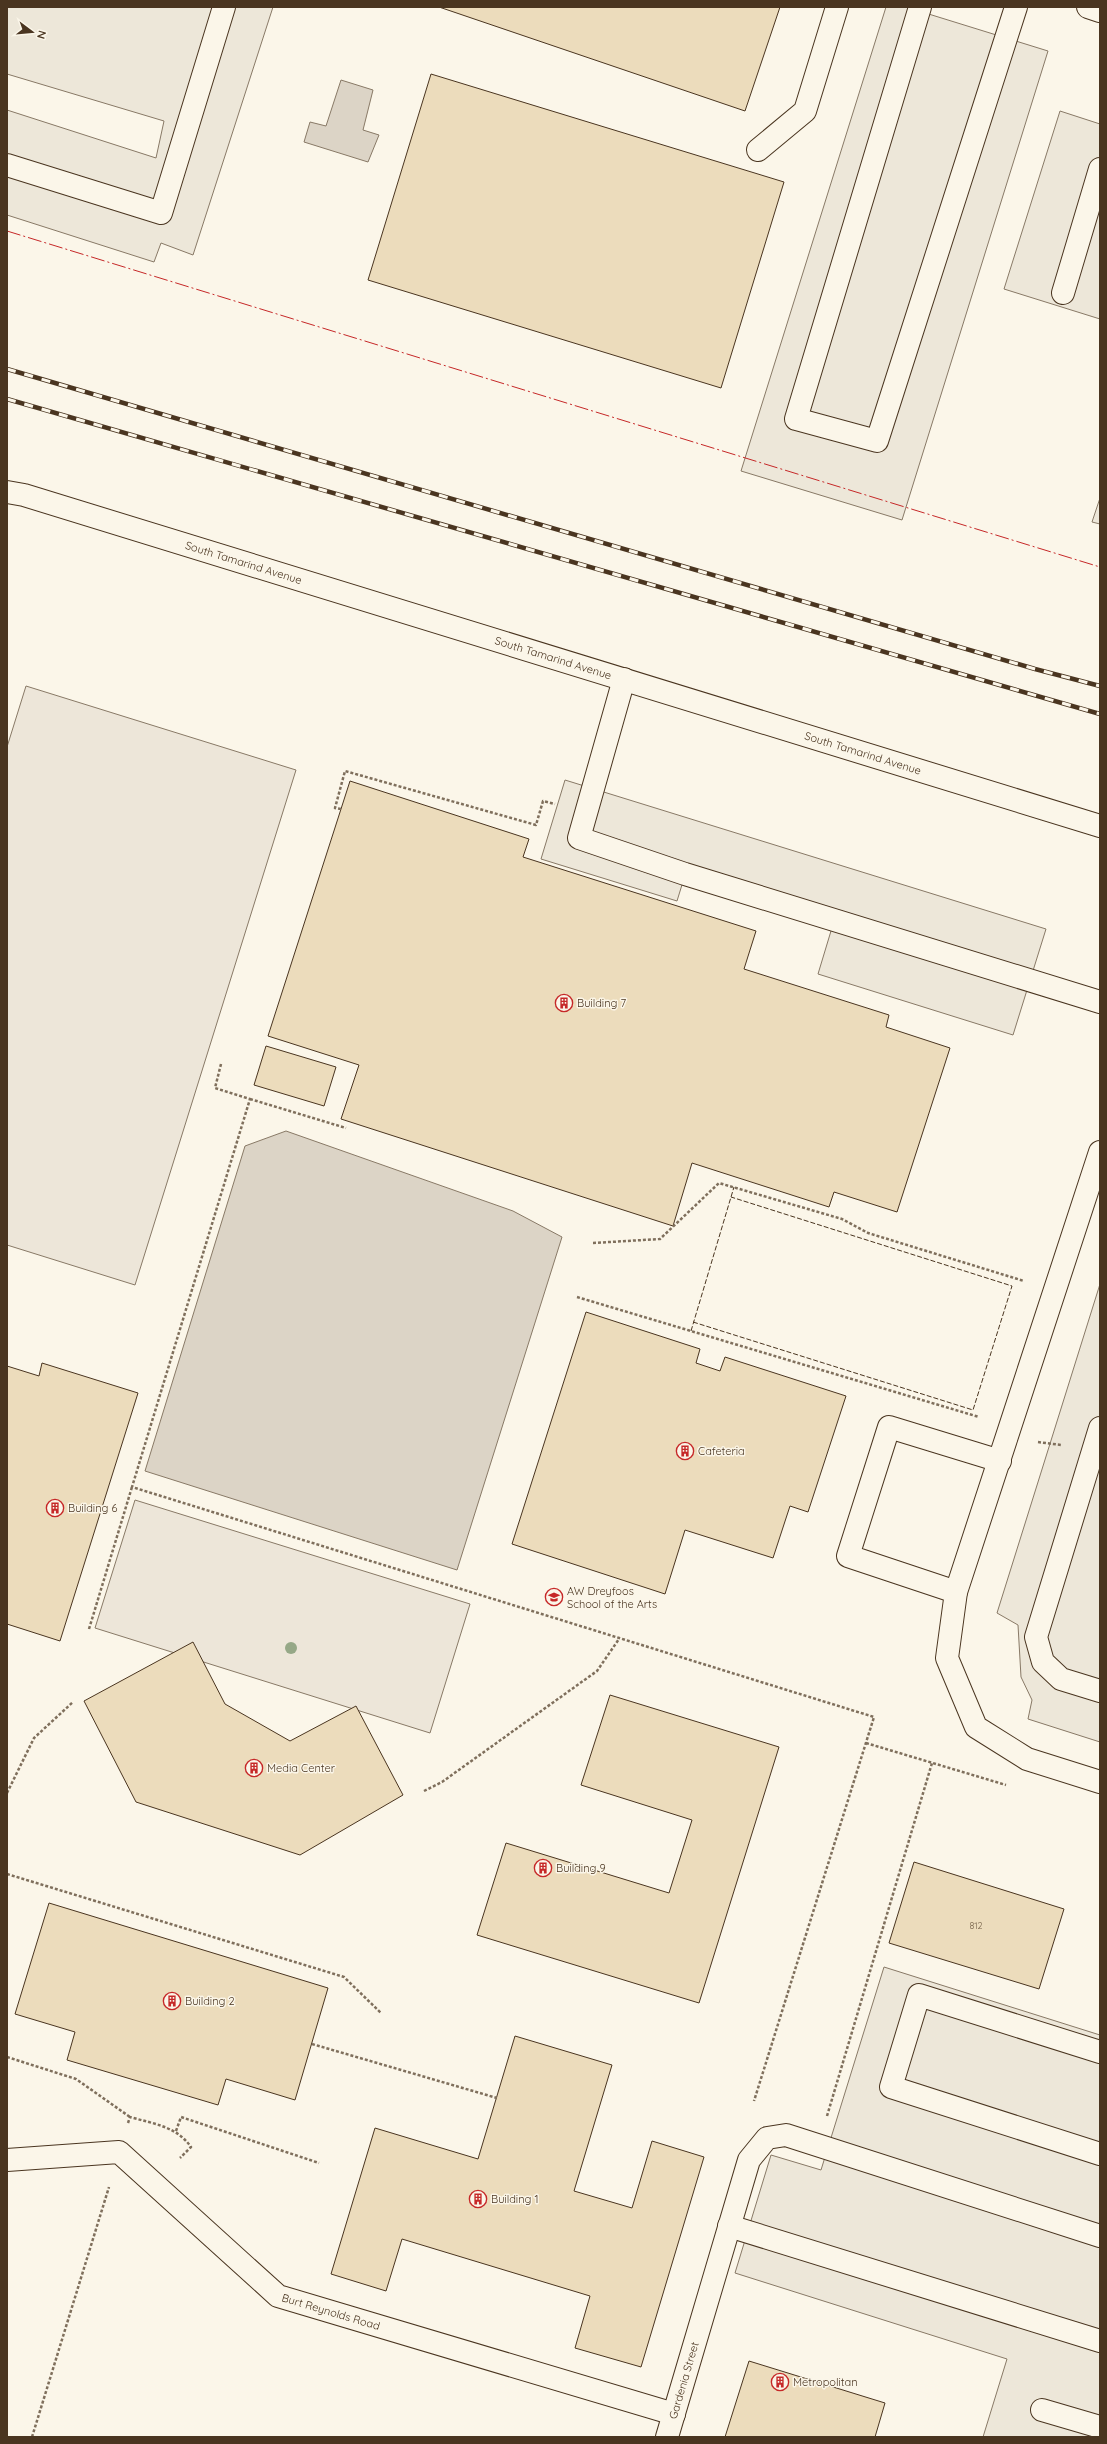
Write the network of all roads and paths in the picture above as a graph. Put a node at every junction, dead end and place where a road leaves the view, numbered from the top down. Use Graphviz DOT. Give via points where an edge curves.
graph roads {
  1 [pos="224,7"];
  2 [pos="837,7"];
  3 [pos="920,7"];
  4 [pos="1016,7"];
  5 [pos="1088,7"];
  6 [pos="1100,11"];
  7 [pos="758,150"];
  8 [pos="7,165"];
  9 [pos="1100,169"];
  10 [pos="1063,293"];
  11 [pos="7,492"];
  12 [pos="624,679"];
  13 [pos="341,809"];
  14 [pos="586,813"];
  15 [pos="1100,826"];
  16 [pos="1100,1002"];
  17 [pos="221,1064"];
  18 [pos="250,1099"];
  19 [pos="346,1128"];
  20 [pos="1100,1152"];
  21 [pos="593,1243"];
  22 [pos="1024,1281"];
  23 [pos="577,1297"];
  24 [pos="985,1419"];
  25 [pos="1100,1428"];
  26 [pos="1007,1438"];
  27 [pos="1093,1450"];
  28 [pos="1000,1461"];
  29 [pos="132,1487"];
  30 [pos="956,1592"];
  31 [pos="89,1629"];
  32 [pos="620,1639"];
  33 [pos="1100,1690"];
  34 [pos="73,1702"];
  35 [pos="866,1742"];
  36 [pos="932,1763"];
  37 [pos="1100,1782"];
  38 [pos="1008,1786"];
  39 [pos="424,1791"];
  40 [pos="7,1793"];
  41 [pos="7,1874"];
  42 [pos="381,2013"];
  43 [pos="312,2044"];
  44 [pos="1100,2052"];
  45 [pos="7,2057"];
  46 [pos="497,2098"];
  47 [pos="754,2101"];
  48 [pos="130,2117"];
  49 [pos="827,2118"];
  50 [pos="176,2131"];
  51 [pos="119,2152"];
  52 [pos="1100,2154"];
  53 [pos="180,2158"];
  54 [pos="7,2160"];
  55 [pos="319,2162"];
  56 [pos="729,2226"];
  57 [pos="1100,2236"];
  58 [pos="1100,2341"];
  59 [pos="1042,2410"];
  60 [pos="674,2414"];
  61 [pos="1100,2427"];
  62 [pos="32,2437"];
  63 [pos="667,2437"];
  1 -- 8 [label="street" via="161,213"];
  2 -- 7 [label="street" via="805,111"];
  3 -- 4 [label="street" via="796,419 877,441"];
  5 -- 6 [label="street"];
  9 -- 10 [label="street"];
  11 -- 12 [label="street, South Tamarind Avenue" via="24,495"];
  12 -- 14 [label="street"];
  12 -- 15 [label="street, South Tamarind Avenue"];
  13 -- 14 [label="path" via="335,808 345,771 536,826 543,801"];
  14 -- 16 [label="street" via="578,838 685,874"];
  17 -- 18 [label="path" via="215,1088"];
  18 -- 19 [label="path"];
  18 -- 29 [label="path"];
  20 -- 26 [label="street"];
  21 -- 22 [label="path" via="660,1239 719,1183 842,1219 868,1233"];
  23 -- 24 [label="path"];
  25 -- 27 [label="street"];
  26 -- 27 [label="path"];
  26 -- 28 [label="street"];
  27 -- 33 [label="street" via="1036,1637 1043,1662 1061,1679"];
  28 -- 30 [label="street"];
  28 -- 30 [label="street" via="889,1427 848,1556"];
  29 -- 31 [label="path"];
  29 -- 32 [label="path"];
  30 -- 37 [label="street" via="947,1658 976,1727 1027,1758"];
  32 -- 35 [label="path" via="874,1717"];
  32 -- 39 [label="path" via="596,1671 442,1782"];
  34 -- 40 [label="path" via="34,1738"];
  35 -- 36 [label="path"];
  35 -- 47 [label="path"];
  36 -- 38 [label="path"];
  36 -- 49 [label="path"];
  41 -- 42 [label="path" via="344,1977"];
  43 -- 46 [label="path"];
  44 -- 52 [label="street" via="919,1995 891,2087"];
  45 -- 48 [label="path" via="76,2079"];
  48 -- 50 [label="path"];
  48 -- 51 [label="path"];
  50 -- 53 [label="path" via="191,2147"];
  50 -- 55 [label="path" via="181,2117"];
  51 -- 54 [label="street"];
  51 -- 60 [label="street, Burt Reynolds Road" via="278,2296"];
  51 -- 62 [label="path"];
  56 -- 57 [label="street, Gardenia Street" via="749,2160 766,2138 786,2135"];
  56 -- 58 [label="street"];
  56 -- 60 [label="street, Gardenia Street"];
  59 -- 61 [label="street"];
  60 -- 63 [label="street, Gardenia Street"];
}
